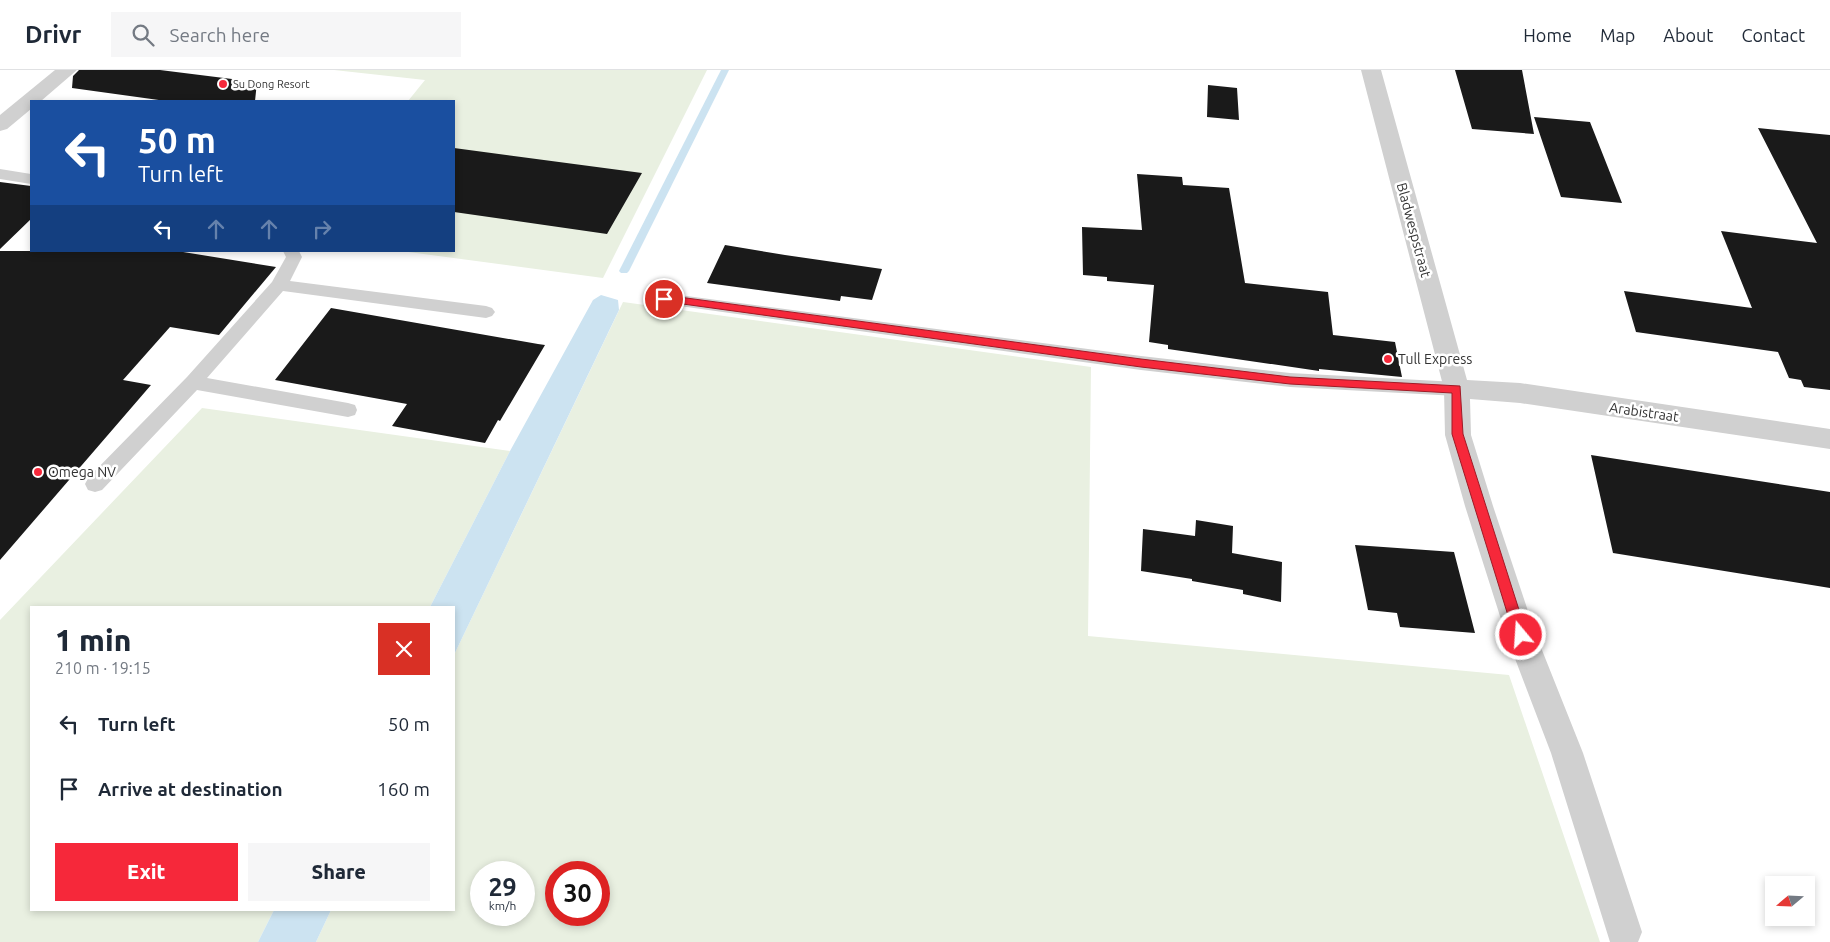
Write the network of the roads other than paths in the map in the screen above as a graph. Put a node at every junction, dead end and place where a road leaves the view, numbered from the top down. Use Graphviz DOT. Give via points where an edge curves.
graph roads {
  1 [pos="67,70"];
  2 [pos="1371,70"];
  3 [pos="30,100"];
  4 [pos="30,100"];
  5 [pos="0,125"];
  6 [pos="0,174"];
  7 [pos="30,179"];
  8 [pos="292,252"];
  9 [pos="279,285"];
  10 [pos="664,299"];
  11 [pos="486,312"];
  12 [pos="193,382"];
  13 [pos="1457,389"];
  14 [pos="348,410"];
  15 [pos="1830,439"];
  16 [pos="95,484"];
  17 [pos="1624,932"];
  1 -- 4 [label="street"];
  2 -- 13 [label="street, Bladwespstraat"];
  3 -- 5 [label="street"];
  6 -- 7 [label="lane"];
  8 -- 9 [label="lane" via="294,257"];
  9 -- 11 [label="lane"];
  9 -- 12 [label="lane"];
  10 -- 13 [label="lane" via="1290,380"];
  12 -- 14 [label="lane"];
  12 -- 16 [label="lane"];
  13 -- 15 [label="street, Arabistraat" via="1520,393"];
  13 -- 17 [label="street, Bladwespstraat" via="1458,434 1479,506 1521,635 1567,753"];
}
